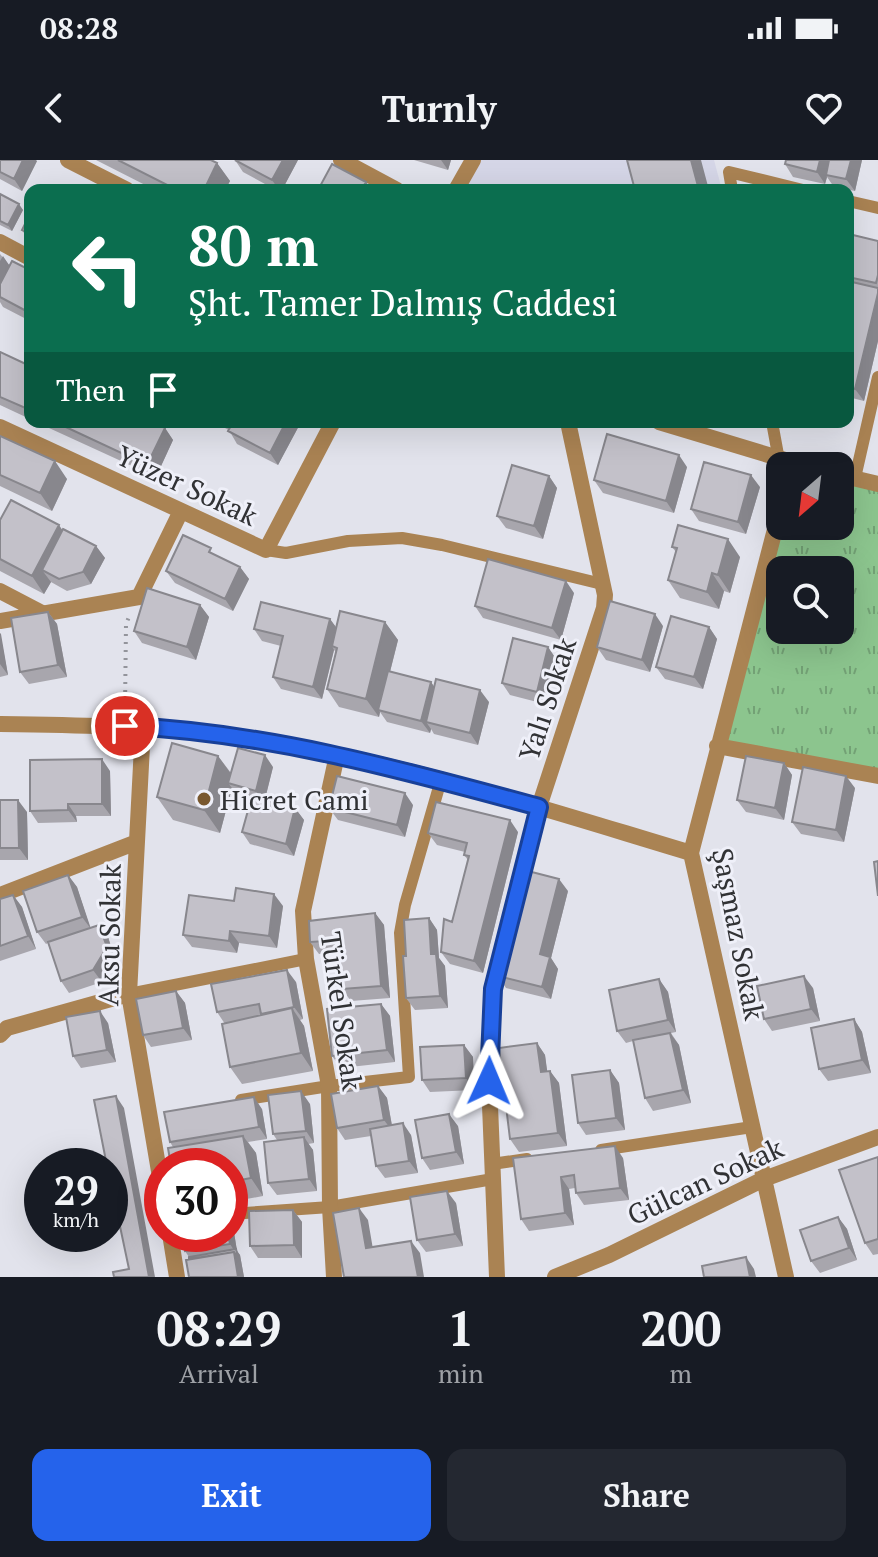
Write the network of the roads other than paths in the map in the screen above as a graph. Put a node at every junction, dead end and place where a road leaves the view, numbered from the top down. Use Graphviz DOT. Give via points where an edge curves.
graph roads {
  1 [pos="68,160"];
  2 [pos="341,160"];
  3 [pos="473,160"];
  4 [pos="115,184"];
  5 [pos="386,184"];
  6 [pos="459,184"];
  7 [pos="731,184"];
  8 [pos="778,184"];
  9 [pos="854,202"];
  10 [pos="878,208"];
  11 [pos="0,242"];
  12 [pos="24,255"];
  13 [pos="878,377"];
  14 [pos="0,427"];
  15 [pos="330,428"];
  16 [pos="569,428"];
  17 [pos="678,428"];
  18 [pos="775,428"];
  19 [pos="786,452"];
  20 [pos="854,454"];
  21 [pos="766,456"];
  22 [pos="854,478"];
  23 [pos="878,484"];
  24 [pos="181,511"];
  25 [pos="772,540"];
  26 [pos="266,550"];
  27 [pos="602,584"];
  28 [pos="0,591"];
  29 [pos="44,614"];
  30 [pos="0,621"];
  31 [pos="0,724"];
  32 [pos="143,727"];
  33 [pos="717,746"];
  34 [pos="337,755"];
  35 [pos="878,776"];
  36 [pos="441,780"];
  37 [pos="539,807"];
  38 [pos="137,842"];
  39 [pos="691,853"];
  40 [pos="0,895"];
  41 [pos="306,959"];
  42 [pos="129,994"];
  43 [pos="0,1035"];
  44 [pos="329,1086"];
  45 [pos="224,1103"];
  46 [pos="752,1127"];
  47 [pos="878,1137"];
  48 [pos="159,1148"];
  49 [pos="583,1152"];
  50 [pos="538,1158"];
  51 [pos="492,1171"];
  52 [pos="764,1179"];
  53 [pos="330,1207"];
  54 [pos="248,1213"];
  55 [pos="173,1252"];
  56 [pos="177,1277"];
  57 [pos="334,1277"];
  58 [pos="497,1277"];
  59 [pos="555,1277"];
  60 [pos="786,1277"];
  1 -- 4 [label="street"];
  2 -- 5 [label="street"];
  3 -- 6 [label="street"];
  7 -- 8 [label="lane" via="729,172"];
  9 -- 10 [label="lane"];
  11 -- 12 [label="street"];
  13 -- 20 [label="lane"];
  14 -- 24 [label="street, Yüzer Sokak"];
  15 -- 26 [label="street"];
  16 -- 27 [label="street, Yalı Sokak"];
  17 -- 21 [label="street"];
  18 -- 19 [label="lane"];
  22 -- 23 [label="street"];
  24 -- 26 [label="street, Yüzer Sokak"];
  24 -- 29 [label="street" via="139,597"];
  25 -- 33 [label="street, Şaşmaz Sokak"];
  26 -- 27 [label="lane" via="286,553 402,538"];
  27 -- 37 [label="street, Yalı Sokak" via="604,608"];
  28 -- 29 [label="street"];
  29 -- 30 [label="street"];
  31 -- 32 [label="street"];
  32 -- 34 [label="street"];
  32 -- 38 [label="street, Aksu Sokak"];
  33 -- 35 [label="street"];
  33 -- 39 [label="street, Şaşmaz Sokak"];
  34 -- 36 [label="street"];
  34 -- 41 [label="street, Türkel Sokak" via="303,911"];
  36 -- 37 [label="street"];
  36 -- 44 [label="lane" via="400,933 409,1077"];
  37 -- 39 [label="street"];
  37 -- 51 [label="street, Yalı Sokak" via="493,989"];
  38 -- 40 [label="street"];
  38 -- 42 [label="street, Aksu Sokak"];
  39 -- 46 [label="street, Şaşmaz Sokak"];
  41 -- 42 [label="lane"];
  41 -- 44 [label="street, Türkel Sokak"];
  42 -- 43 [label="street" via="7,1028"];
  42 -- 48 [label="street, Aksu Sokak" via="157,1114"];
  44 -- 45 [label="lane"];
  44 -- 53 [label="street, Türkel Sokak"];
  46 -- 49 [label="lane"];
  46 -- 52 [label="street, Şaşmaz Sokak"];
  47 -- 52 [label="street, Gülcan Sokak"];
  50 -- 51 [label="lane"];
  51 -- 53 [label="lane"];
  51 -- 58 [label="street, Yalı Sokak"];
  52 -- 59 [label="street, Gülcan Sokak"];
  52 -- 60 [label="street, Şaşmaz Sokak"];
  53 -- 54 [label="lane"];
  53 -- 57 [label="street, Türkel Sokak"];
  55 -- 56 [label="street"];
}
